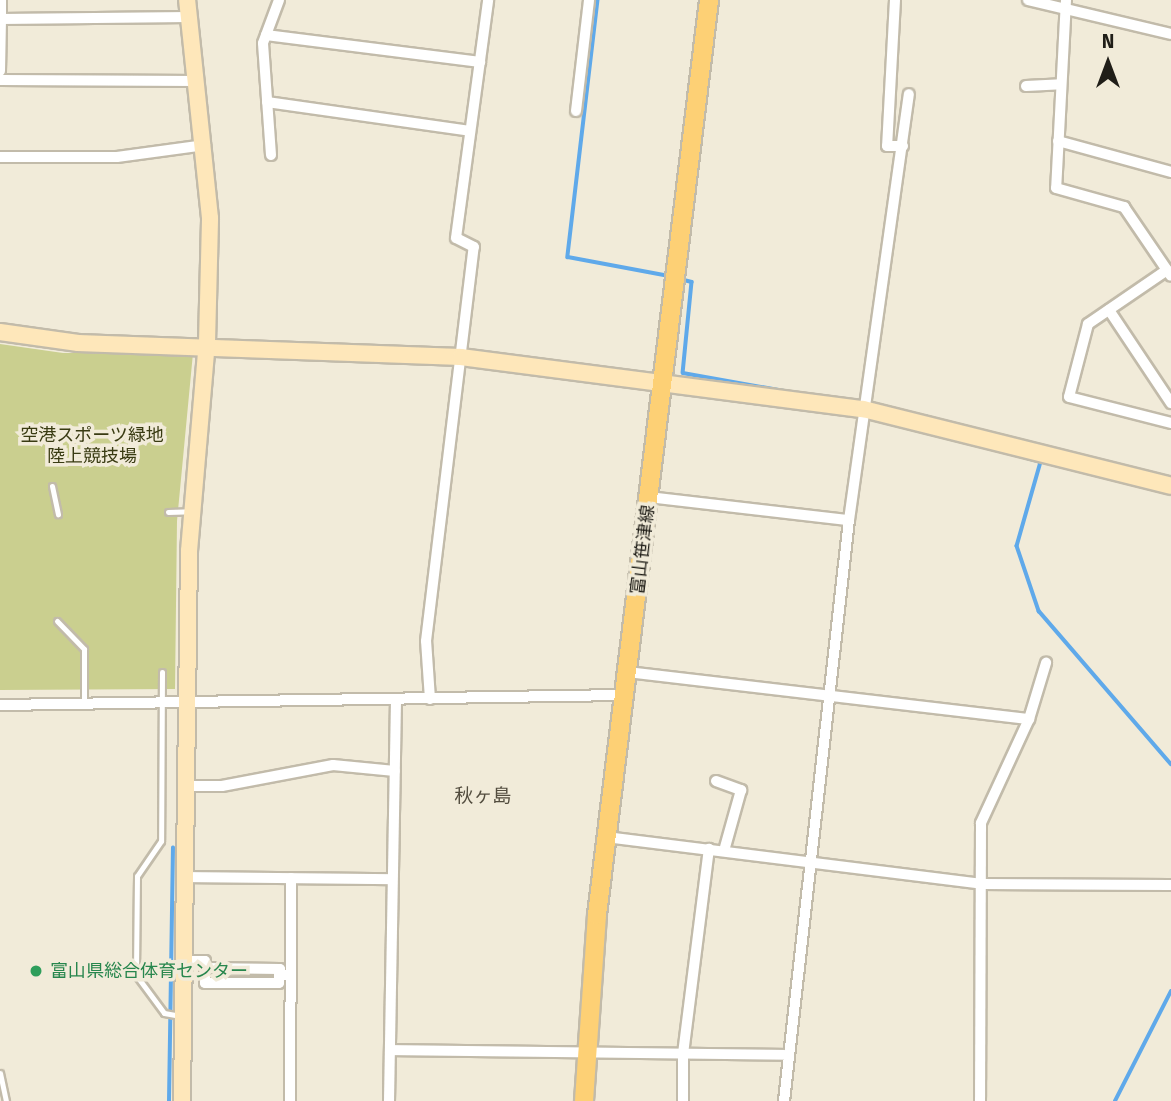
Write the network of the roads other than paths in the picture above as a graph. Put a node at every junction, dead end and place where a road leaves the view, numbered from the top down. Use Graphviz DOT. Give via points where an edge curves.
graph roads {
  1 [pos="1,0"];
  2 [pos="187,0"];
  3 [pos="279,0"];
  4 [pos="488,0"];
  5 [pos="589,0"];
  6 [pos="709,0"];
  7 [pos="895,0"];
  8 [pos="1028,0"];
  9 [pos="1065,2"];
  10 [pos="189,18"];
  11 [pos="1,19"];
  12 [pos="1171,34"];
  13 [pos="266,35"];
  14 [pos="480,62"];
  15 [pos="0,72"];
  16 [pos="0,80"];
  17 [pos="197,81"];
  18 [pos="1060,84"];
  19 [pos="1026,86"];
  20 [pos="909,94"];
  21 [pos="267,102"];
  22 [pos="576,111"];
  23 [pos="470,131"];
  24 [pos="1058,141"];
  25 [pos="205,145"];
  26 [pos="903,146"];
  27 [pos="271,155"];
  28 [pos="0,157"];
  29 [pos="1171,172"];
  30 [pos="1169,273"];
  31 [pos="1109,310"];
  32 [pos="0,332"];
  33 [pos="207,344"];
  34 [pos="461,357"];
  35 [pos="663,384"];
  36 [pos="1171,403"];
  37 [pos="863,409"];
  38 [pos="1171,422"];
  39 [pos="52,485"];
  40 [pos="1171,486"];
  41 [pos="649,497"];
  42 [pos="191,511"];
  43 [pos="168,512"];
  44 [pos="58,514"];
  45 [pos="849,520"];
  46 [pos="57,621"];
  47 [pos="1046,663"];
  48 [pos="628,672"];
  49 [pos="162,673"];
  50 [pos="624,695"];
  51 [pos="828,695"];
  52 [pos="430,699"];
  53 [pos="396,700"];
  54 [pos="0,705"];
  55 [pos="84,705"];
  56 [pos="160,706"];
  57 [pos="186,706"];
  58 [pos="1029,719"];
  59 [pos="395,771"];
  60 [pos="716,781"];
  61 [pos="186,786"];
  62 [pos="606,837"];
  63 [pos="709,849"];
  64 [pos="724,851"];
  65 [pos="807,861"];
  66 [pos="186,877"];
  67 [pos="291,878"];
  68 [pos="392,879"];
  69 [pos="982,884"];
  70 [pos="1171,885"];
  71 [pos="184,961"];
  72 [pos="285,975"];
  73 [pos="174,1015"];
  74 [pos="390,1051"];
  75 [pos="586,1054"];
  76 [pos="683,1054"];
  77 [pos="784,1055"];
  78 [pos="0,1073"];
  79 [pos="6,1101"];
  80 [pos="182,1101"];
  81 [pos="290,1101"];
  82 [pos="389,1101"];
  83 [pos="584,1101"];
  84 [pos="683,1101"];
  85 [pos="783,1101"];
  86 [pos="980,1101"];
  1 -- 11 [label="street"];
  2 -- 10 [label="street"];
  3 -- 13 [label="street"];
  4 -- 14 [label="street"];
  5 -- 22 [label="street"];
  6 -- 35 [label="main road, 富山笹津線"];
  7 -- 26 [label="street" via="887,146"];
  8 -- 9 [label="street"];
  9 -- 12 [label="street"];
  9 -- 18 [label="street"];
  10 -- 11 [label="street"];
  10 -- 17 [label="street"];
  11 -- 15 [label="street"];
  13 -- 14 [label="street"];
  13 -- 21 [label="street"];
  14 -- 23 [label="street"];
  16 -- 17 [label="street"];
  17 -- 25 [label="street"];
  18 -- 19 [label="street"];
  18 -- 24 [label="street"];
  20 -- 26 [label="street"];
  21 -- 23 [label="street"];
  21 -- 27 [label="street"];
  23 -- 34 [label="street" via="456,238 474,247"];
  24 -- 29 [label="street"];
  24 -- 30 [label="street" via="1056,188 1124,207"];
  25 -- 28 [label="street" via="117,157"];
  25 -- 33 [label="street"];
  26 -- 37 [label="street" via="871,392"];
  30 -- 31 [label="street"];
  31 -- 36 [label="street"];
  31 -- 38 [label="street" via="1088,324 1069,397"];
  32 -- 33 [label="street" via="78,343"];
  33 -- 34 [label="street"];
  33 -- 42 [label="street"];
  34 -- 35 [label="street"];
  34 -- 52 [label="street" via="426,641"];
  35 -- 37 [label="street"];
  35 -- 41 [label="main road, 富山笹津線"];
  37 -- 40 [label="street"];
  37 -- 45 [label="street"];
  39 -- 44 [label="lane"];
  41 -- 45 [label="street"];
  41 -- 48 [label="main road, 富山笹津線"];
  42 -- 43 [label="lane"];
  42 -- 57 [label="street"];
  45 -- 51 [label="street"];
  46 -- 55 [label="lane" via="85,649"];
  47 -- 58 [label="street"];
  48 -- 50 [label="main road, 富山笹津線"];
  48 -- 51 [label="street"];
  49 -- 56 [label="lane"];
  50 -- 52 [label="street"];
  50 -- 62 [label="main road, 富山笹津線"];
  51 -- 58 [label="street"];
  51 -- 65 [label="street"];
  52 -- 53 [label="street"];
  53 -- 57 [label="street"];
  53 -- 59 [label="street"];
  54 -- 55 [label="street"];
  55 -- 56 [label="street"];
  56 -- 57 [label="street"];
  56 -- 73 [label="lane" via="160,841 137,876 136,975"];
  57 -- 61 [label="street"];
  58 -- 69 [label="street" via="981,823"];
  59 -- 61 [label="street" via="333,765 222,786"];
  59 -- 68 [label="street"];
  60 -- 64 [label="street" via="741,790"];
  61 -- 66 [label="street"];
  62 -- 63 [label="street"];
  62 -- 75 [label="main road, 富山笹津線"];
  63 -- 64 [label="street"];
  63 -- 76 [label="street"];
  64 -- 65 [label="street"];
  65 -- 69 [label="street"];
  65 -- 77 [label="street"];
  66 -- 67 [label="street"];
  66 -- 71 [label="street"];
  67 -- 68 [label="street"];
  67 -- 72 [label="street"];
  68 -- 74 [label="street"];
  69 -- 70 [label="street"];
  69 -- 86 [label="street"];
  71 -- 72 [label="street" via="205,961 205,983 279,983"];
  71 -- 73 [label="street"];
  72 -- 81 [label="street"];
  73 -- 80 [label="street"];
  74 -- 75 [label="street"];
  74 -- 82 [label="street"];
  75 -- 76 [label="street"];
  75 -- 83 [label="main road, 富山笹津線"];
  76 -- 77 [label="street"];
  76 -- 84 [label="street"];
  77 -- 85 [label="street"];
  78 -- 79 [label="lane"];
}
